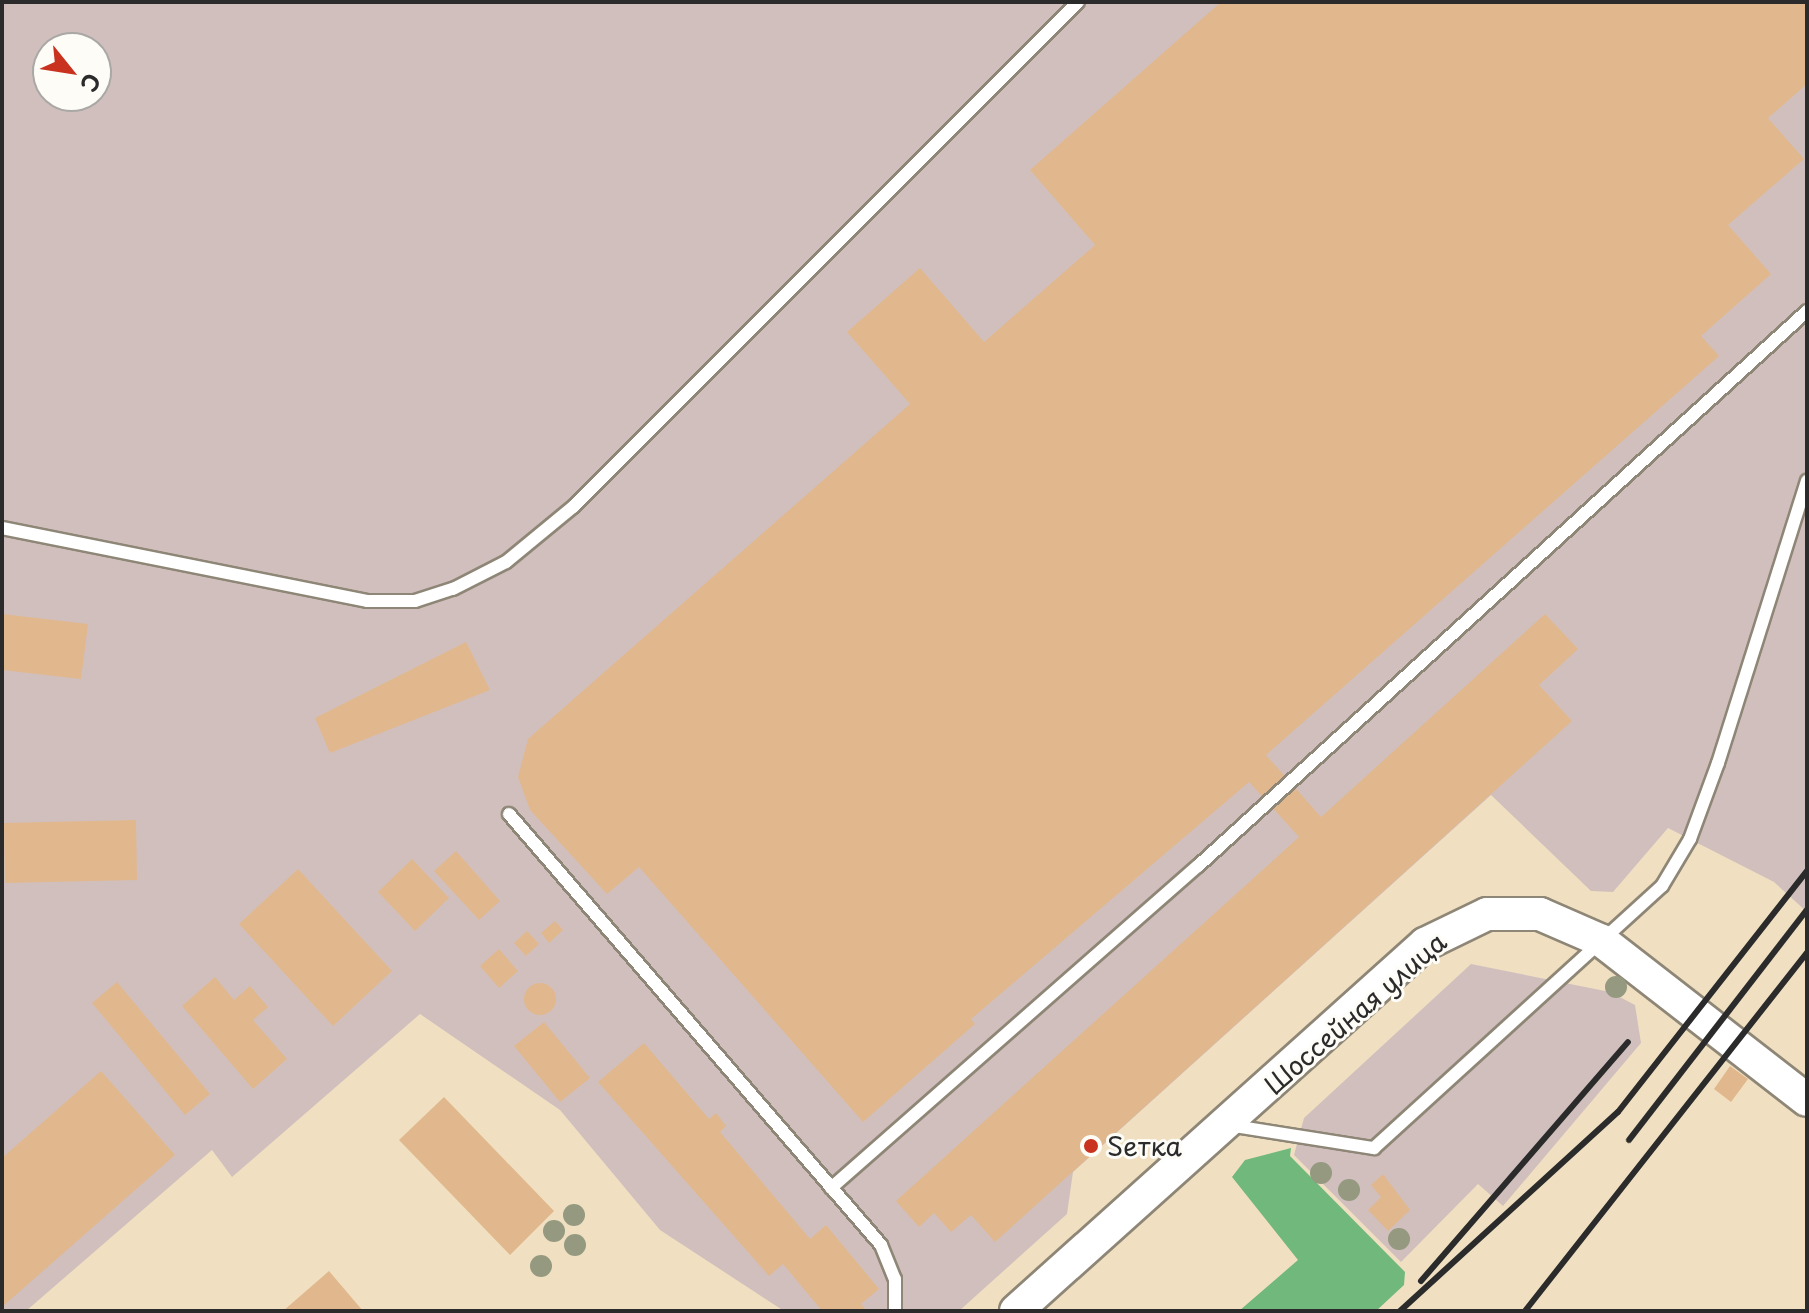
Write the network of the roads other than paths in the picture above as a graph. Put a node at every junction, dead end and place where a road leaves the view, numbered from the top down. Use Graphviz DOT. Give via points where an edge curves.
graph roads {
  1 [pos="1078,2"];
  2 [pos="1807,311"];
  3 [pos="1807,481"];
  4 [pos="2,528"];
  5 [pos="509,814"];
  6 [pos="1602,941"];
  7 [pos="1807,1100"];
  8 [pos="1228,1125"];
  9 [pos="831,1188"];
  10 [pos="895,1311"];
  11 [pos="1016,1311"];
  1 -- 4 [label="lane" via="573,507 506,562 453,589 415,601 367,601"];
  2 -- 9 [label="lane" via="1210,856"];
  3 -- 6 [label="lane" via="1769,619 1690,839 1662,886"];
  5 -- 9 [label="lane"];
  6 -- 7 [label="street, Шоссейная улица"];
  6 -- 8 [label="lane" via="1374,1148"];
  6 -- 8 [label="street, Шоссейная улица" via="1525,911 1487,914 1450,929"];
  8 -- 11 [label="street, Шоссейная улица"];
  9 -- 10 [label="lane" via="887,1255"];
}
